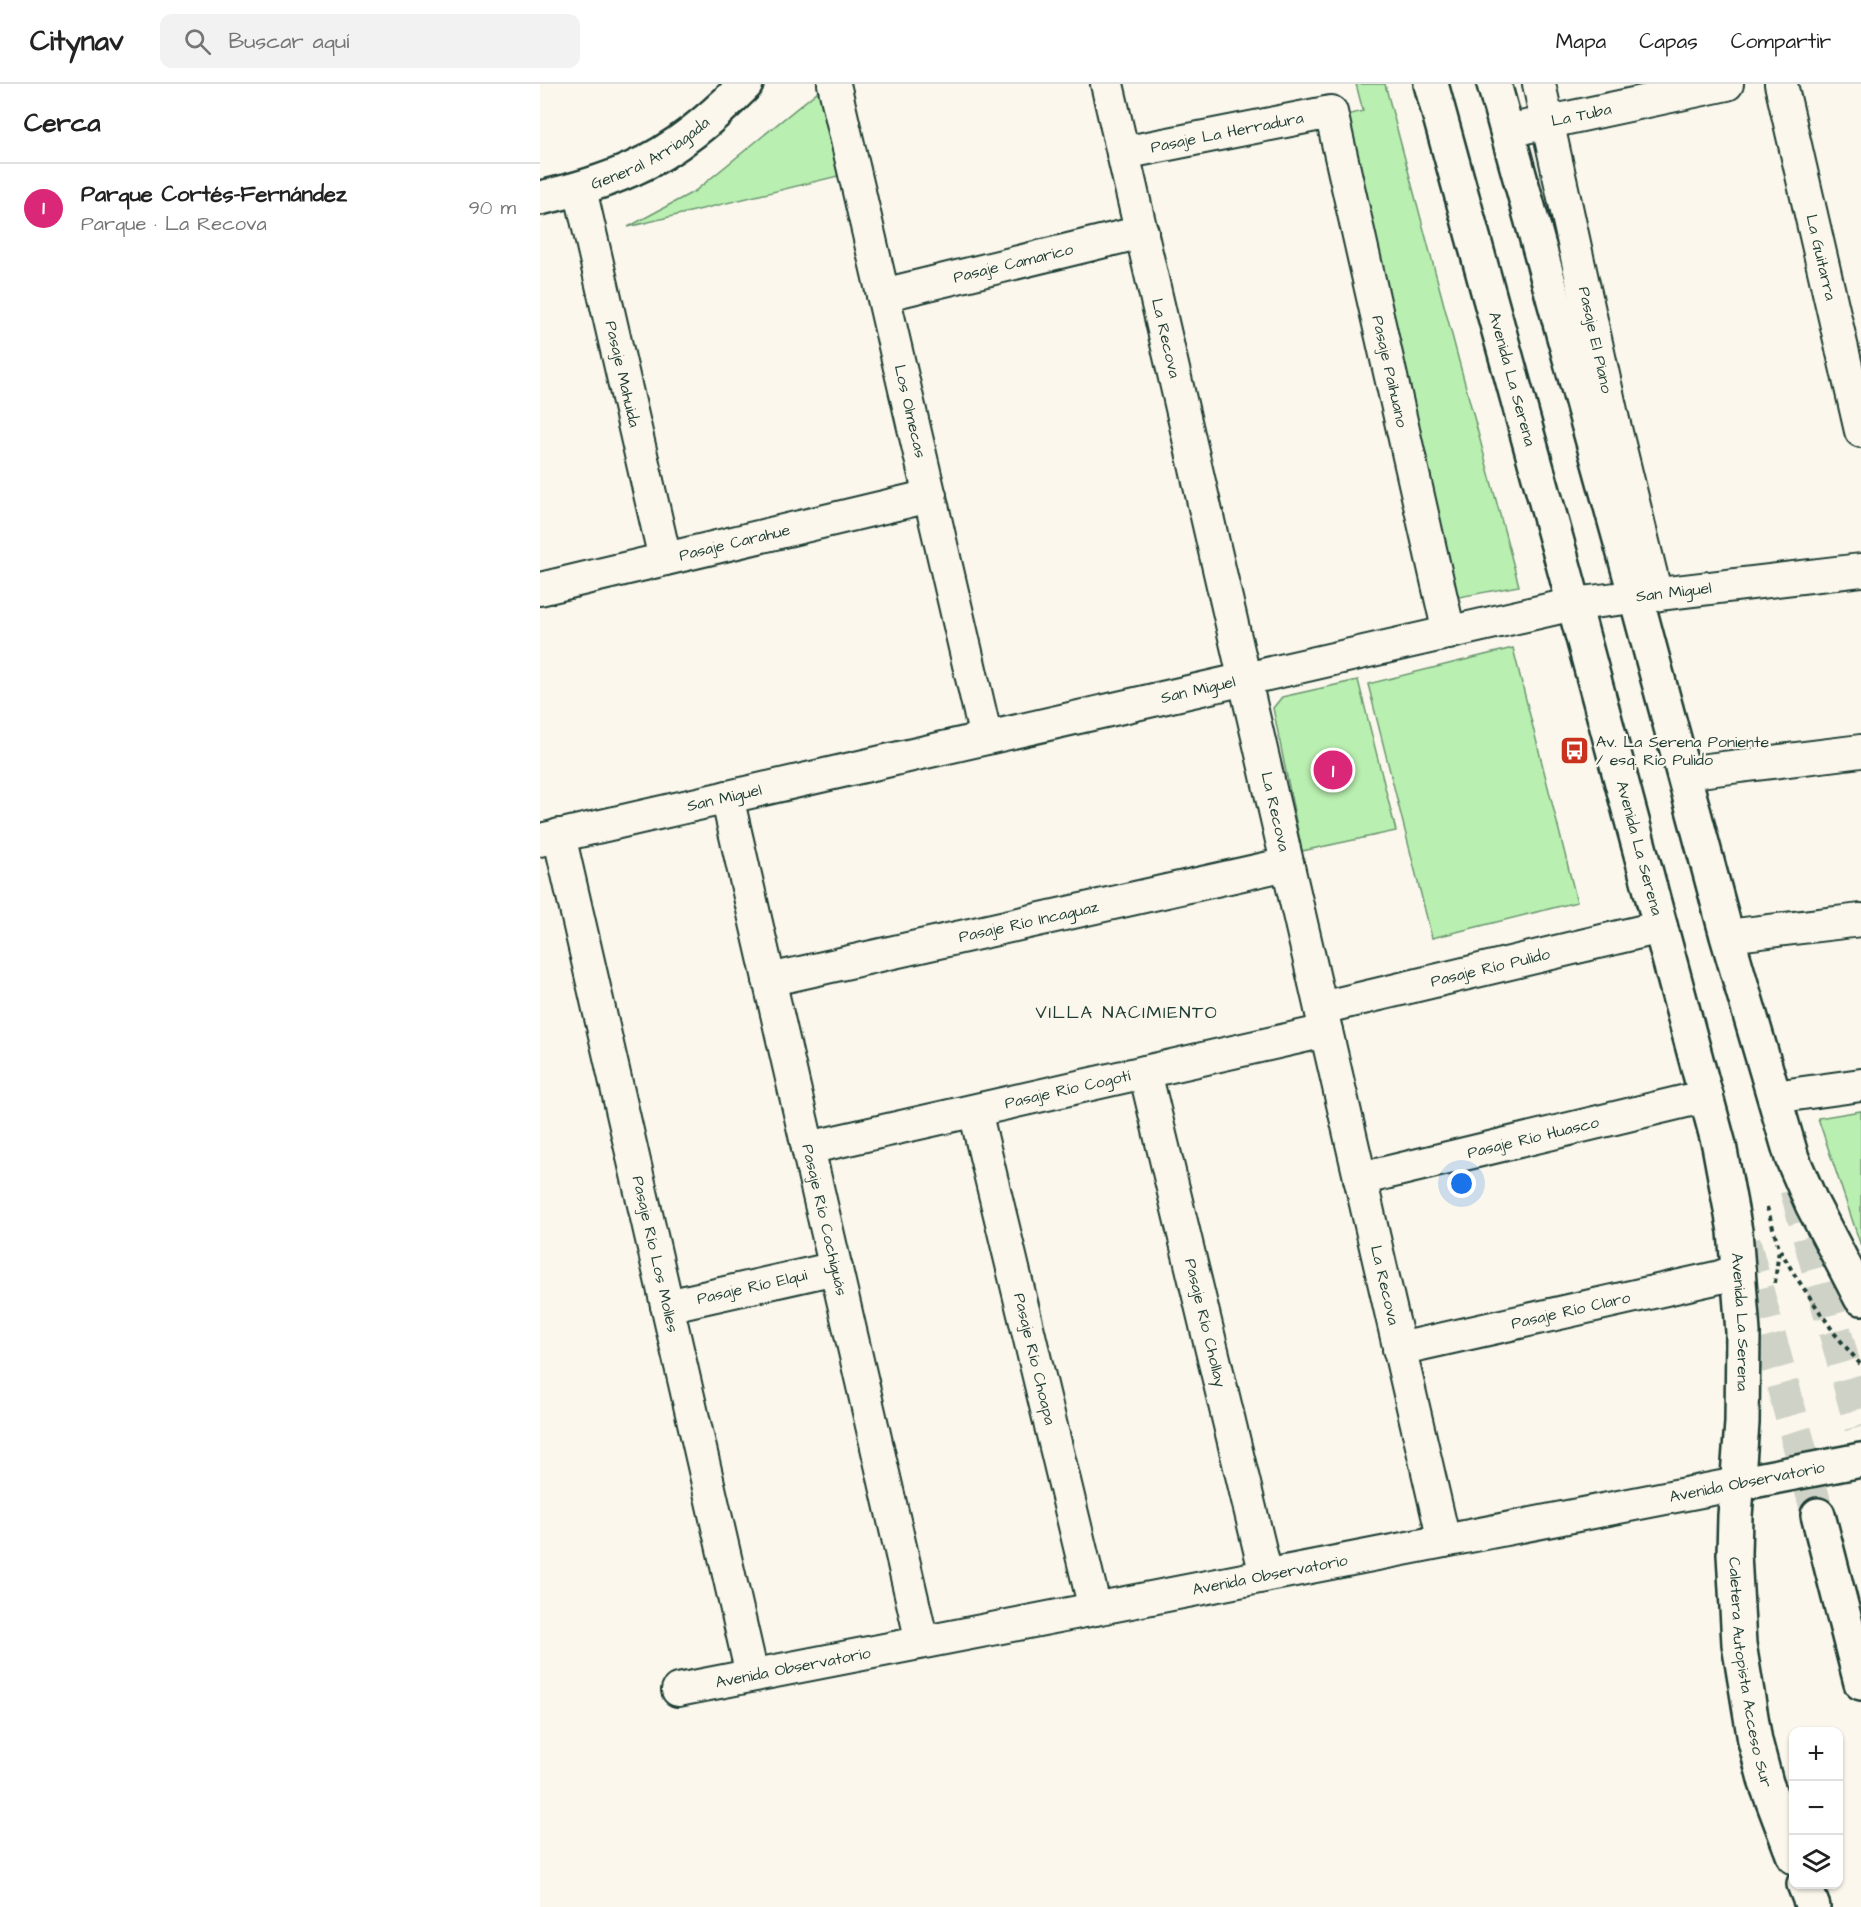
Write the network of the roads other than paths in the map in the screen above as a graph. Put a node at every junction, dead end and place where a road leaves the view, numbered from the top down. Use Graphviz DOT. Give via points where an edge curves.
graph roads {
  1 [pos="746,84"];
  2 [pos="834,84"];
  3 [pos="1107,84"];
  4 [pos="1431,84"];
  5 [pos="1494,84"];
  6 [pos="1539,84"];
  7 [pos="1727,84"];
  8 [pos="1781,84"];
  9 [pos="1331,112"];
  10 [pos="1548,122"];
  11 [pos="1507,131"];
  12 [pos="1123,153"];
  13 [pos="580,189"];
  14 [pos="540,198"];
  15 [pos="1142,232"];
  16 [pos="883,295"];
  17 [pos="1861,430"];
  18 [pos="930,496"];
  19 [pos="665,559"];
  20 [pos="1861,570"];
  21 [pos="540,589"];
  22 [pos="1646,596"];
  23 [pos="1574,604"];
  24 [pos="1449,633"];
  25 [pos="1245,679"];
  26 [pos="986,738"];
  27 [pos="1861,751"];
  28 [pos="1683,773"];
  29 [pos="727,797"];
  30 [pos="549,837"];
  31 [pos="1287,864"];
  32 [pos="1861,920"];
  33 [pos="1661,927"];
  34 [pos="1727,936"];
  35 [pos="769,980"];
  36 [pos="1323,1019"];
  37 [pos="1145,1072"];
  38 [pos="1861,1085"];
  39 [pos="1707,1096"];
  40 [pos="1774,1097"];
  41 [pos="975,1111"];
  42 [pos="808,1148"];
  43 [pos="1360,1179"];
  44 [pos="836,1268"];
  45 [pos="1739,1270"];
  46 [pos="1861,1299"];
  47 [pos="667,1306"];
  48 [pos="1400,1349"];
  49 [pos="1861,1460"];
  50 [pos="1737,1484"];
  51 [pos="1818,1515"];
  52 [pos="1444,1541"];
  53 [pos="1266,1575"];
  54 [pos="1095,1609"];
  55 [pos="922,1642"];
  56 [pos="752,1675"];
  57 [pos="1861,1683"];
  58 [pos="678,1690"];
  59 [pos="1789,1843"];
  60 [pos="1806,1889"];
  61 [pos="1813,1907"];
  1 -- 13 [label="main road, General Arriagada" via="667,150 634,169"];
  2 -- 16 [label="street, Los Olmecas"];
  3 -- 12 [label="street, La Recova"];
  4 -- 23 [label="main road, Avenida La Serena"];
  5 -- 11 [label="main road"];
  6 -- 10 [label="street, Pasaje El Piano"];
  7 -- 10 [label="street, La Tuba"];
  8 -- 17 [label="street, La Guitarra"];
  9 -- 12 [label="street, Pasaje La Herradura"];
  9 -- 24 [label="street, Pasaje Paihuano"];
  10 -- 11 [label="street, La Tuba"];
  10 -- 22 [label="street, Pasaje El Piano" via="1613,420"];
  11 -- 22 [label="main road"];
  12 -- 15 [label="street, La Recova"];
  13 -- 14 [label="main road, General Arriagada"];
  13 -- 19 [label="street, Pasaje Mahuida"];
  15 -- 16 [label="street, Pasaje Camarico"];
  15 -- 25 [label="street, La Recova"];
  16 -- 18 [label="street, Los Olmecas"];
  18 -- 19 [label="street, Pasaje Carahue"];
  18 -- 26 [label="street, Los Olmecas"];
  19 -- 21 [label="street, Pasaje Carahue"];
  20 -- 22 [label="street, San Miguel"];
  22 -- 23 [label="street, San Miguel"];
  22 -- 28 [label="main road"];
  23 -- 24 [label="street, San Miguel"];
  23 -- 33 [label="main road, Avenida La Serena"];
  24 -- 25 [label="street, San Miguel"];
  25 -- 26 [label="street, San Miguel"];
  25 -- 31 [label="street, La Recova"];
  26 -- 29 [label="street, San Miguel"];
  27 -- 28 [label="street"];
  28 -- 34 [label="main road"];
  29 -- 30 [label="street, San Miguel"];
  29 -- 35 [label="street, Pasaje Río Cochiguás"];
  30 -- 47 [label="street, Pasaje Río Los Molles"];
  31 -- 35 [label="street, Pasaje Río Incaguaz"];
  31 -- 36 [label="street, La Recova"];
  32 -- 34 [label="street"];
  33 -- 36 [label="street, Pasaje Río Pulido"];
  33 -- 39 [label="main road, Avenida La Serena"];
  34 -- 40 [label="main road"];
  35 -- 42 [label="street, Pasaje Río Cochiguás"];
  36 -- 37 [label="street, Pasaje Río Cogotí"];
  36 -- 43 [label="street, La Recova"];
  37 -- 41 [label="street, Pasaje Río Cogotí"];
  37 -- 53 [label="street, Pasaje Río Chollay"];
  38 -- 40 [label="street"];
  39 -- 43 [label="street, Pasaje Río Huasco"];
  39 -- 45 [label="main road, Avenida La Serena" via="1735,1231"];
  40 -- 46 [label="main road" via="1792,1158"];
  41 -- 42 [label="street, Pasaje Río Cogotí"];
  41 -- 54 [label="street, Pasaje Río Choapa"];
  42 -- 44 [label="street, Pasaje Río Cochiguás"];
  43 -- 48 [label="street, La Recova"];
  44 -- 47 [label="street, Pasaje Río Elqui"];
  44 -- 55 [label="street, Pasaje Río Cochiguás"];
  45 -- 48 [label="street, Pasaje Río Claro"];
  45 -- 50 [label="main road, Avenida La Serena" via="1743,1377"];
  47 -- 56 [label="street, Pasaje Río Los Molles"];
  48 -- 52 [label="street, La Recova"];
  49 -- 50 [label="main road, Avenida Observatorio"];
  50 -- 52 [label="street, Avenida Observatorio"];
  50 -- 59 [label="main road, Caletera Autopista Acceso Sur" via="1734,1554 1739,1644 1763,1773"];
  51 -- 57 [label="main road"];
  52 -- 53 [label="street, Avenida Observatorio"];
  53 -- 54 [label="street, Avenida Observatorio"];
  54 -- 55 [label="street, Avenida Observatorio"];
  55 -- 56 [label="street, Avenida Observatorio"];
  56 -- 58 [label="street, Avenida Observatorio"];
  60 -- 61 [label="main road"];
}
